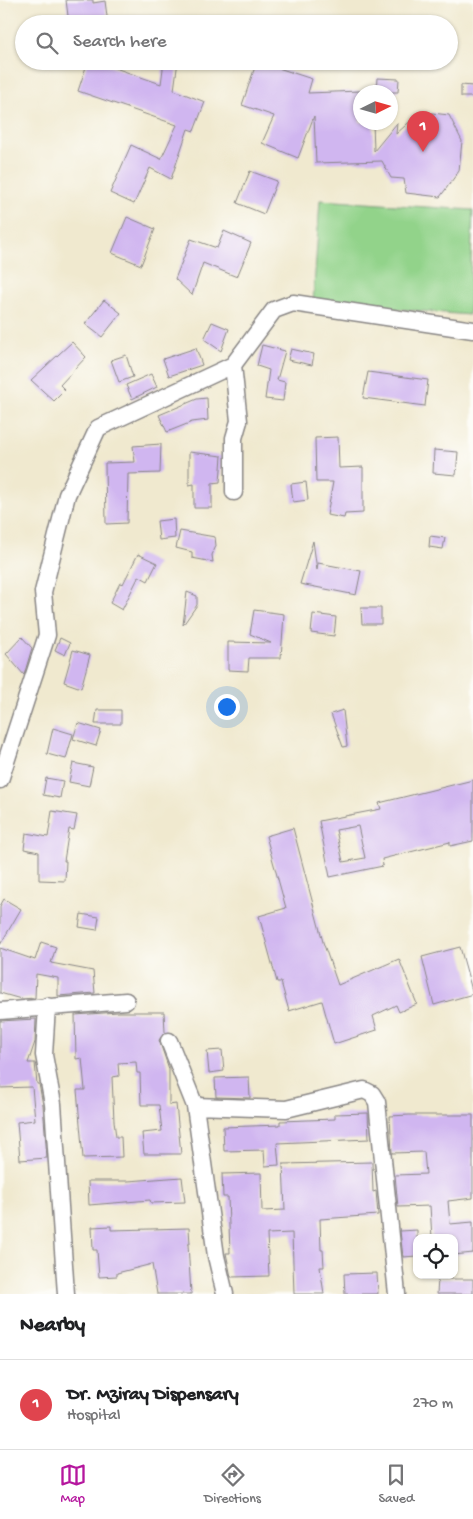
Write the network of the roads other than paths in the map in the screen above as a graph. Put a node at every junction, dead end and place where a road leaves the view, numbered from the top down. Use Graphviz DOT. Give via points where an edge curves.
graph roads {
  1 [pos="473,330"];
  2 [pos="233,365"];
  3 [pos="234,492"];
  4 [pos="0,780"];
  5 [pos="126,1001"];
  6 [pos="48,1006"];
  7 [pos="0,1011"];
  8 [pos="169,1041"];
  9 [pos="195,1106"];
  10 [pos="66,1294"];
  11 [pos="225,1294"];
  12 [pos="397,1294"];
  1 -- 2 [label="street" via="294,303 274,310"];
  2 -- 3 [label="street" via="239,421 234,438"];
  2 -- 4 [label="street" via="98,428 67,495 43,592 47,636"];
  5 -- 6 [label="street"];
  6 -- 7 [label="street"];
  6 -- 10 [label="street" via="44,1055 53,1104"];
  8 -- 9 [label="street"];
  9 -- 11 [label="street" via="216,1256"];
  9 -- 12 [label="street" via="274,1110 364,1090 372,1094 382,1138"];
}
